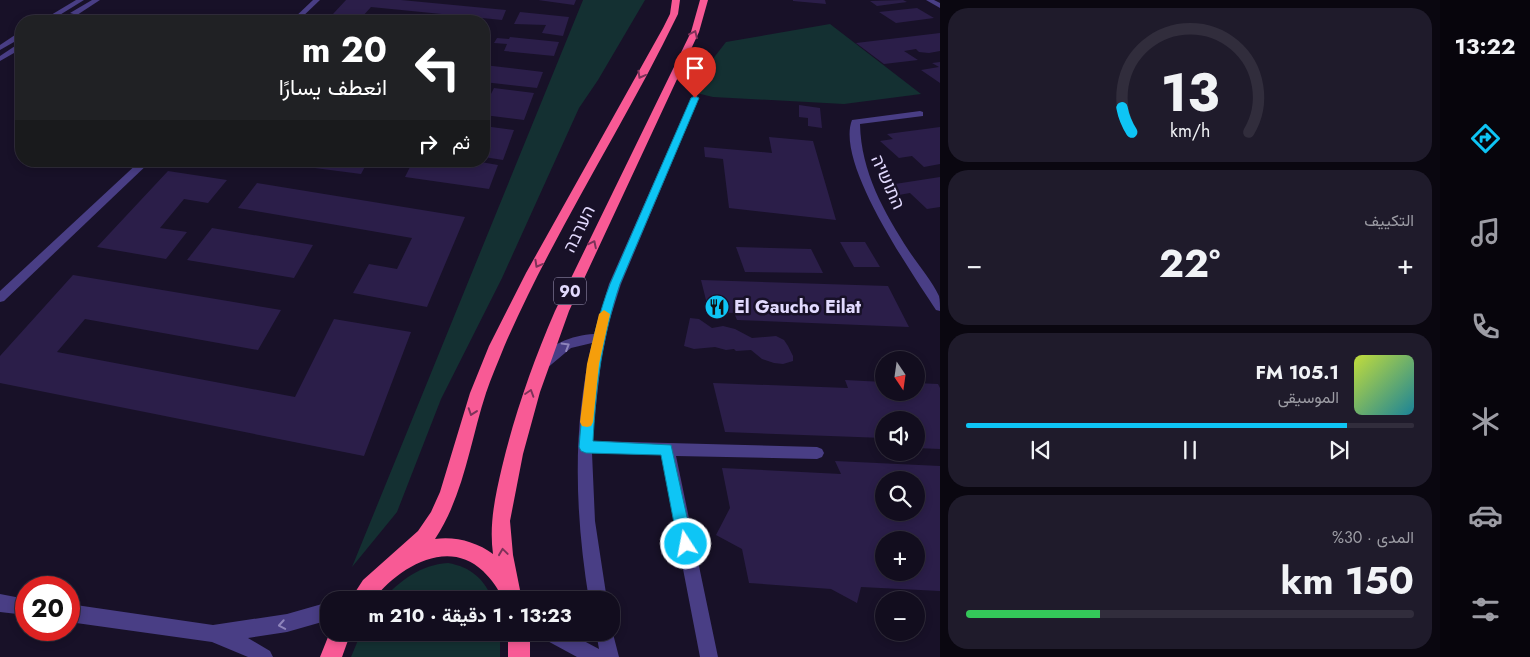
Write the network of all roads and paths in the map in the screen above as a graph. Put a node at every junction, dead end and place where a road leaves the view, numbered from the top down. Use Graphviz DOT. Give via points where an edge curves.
graph roads {
  1 [pos="81,0"];
  2 [pos="96,0"];
  3 [pos="317,0"];
  4 [pos="676,0"];
  5 [pos="704,0"];
  6 [pos="930,0"];
  7 [pos="940,6"];
  8 [pos="55,15"];
  9 [pos="71,15"];
  10 [pos="301,15"];
  11 [pos="15,39"];
  12 [pos="0,48"];
  13 [pos="15,50"];
  14 [pos="0,59"];
  15 [pos="695,98"];
  16 [pos="920,114"];
  17 [pos="140,167"];
  18 [pos="0,298"];
  19 [pos="940,307"];
  20 [pos="599,338"];
  21 [pos="539,367"];
  22 [pos="586,447"];
  23 [pos="667,449"];
  24 [pos="816,453"];
  25 [pos="398,562"];
  26 [pos="366,591"];
  27 [pos="508,591"];
  28 [pos="510,591"];
  29 [pos="597,591"];
  30 [pos="0,603"];
  31 [pos="15,605"];
  32 [pos="320,614"];
  33 [pos="80,615"];
  34 [pos="212,633"];
  35 [pos="337,641"];
  36 [pos="519,641"];
  37 [pos="565,641"];
  38 [pos="607,641"];
  39 [pos="264,657"];
  40 [pos="331,657"];
  41 [pos="519,657"];
  42 [pos="596,657"];
  43 [pos="610,657"];
  44 [pos="708,657"];
  1 -- 8 [label="street"];
  2 -- 9 [label="street"];
  3 -- 10 [label="street"];
  4 -- 25 [label="highway, הערבה / 90, one-way" via="667,28 533,273 497,346 478,393 449,492 438,518 418,544"];
  21 -- 5 [label="highway, הערבה / 90, one-way" via="573,285 695,32"];
  6 -- 7 [label="street"];
  11 -- 12 [label="street"];
  13 -- 14 [label="street"];
  15 -- 20 [label="street" via="615,284"];
  16 -- 19 [label="street, התושיה" via="855,122 856,140 869,188"];
  17 -- 18 [label="street"];
  21 -- 20 [label="street, one-way" via="566,343"];
  20 -- 22 [label="street" via="590,382"];
  28 -- 21 [label="highway, הערבה / 90, one-way" via="500,527 526,405"];
  22 -- 23 [label="street"];
  22 -- 29 [label="street" via="588,522"];
  23 -- 24 [label="street"];
  23 -- 44 [label="street"];
  25 -- 26 [label="highway, 90"];
  25 -- 27 [label="highway, 90" via="432,547 466,549 481,556 494,568"];
  30 -- 31 [label="street"];
  32 -- 34 [label="street, one-way" via="278,626"];
  33 -- 34 [label="street"];
  34 -- 39 [label="street"];
  35 -- 40 [label="highway"];
  36 -- 41 [label="highway"];
  37 -- 42 [label="street"];
  38 -- 43 [label="street"];
}
